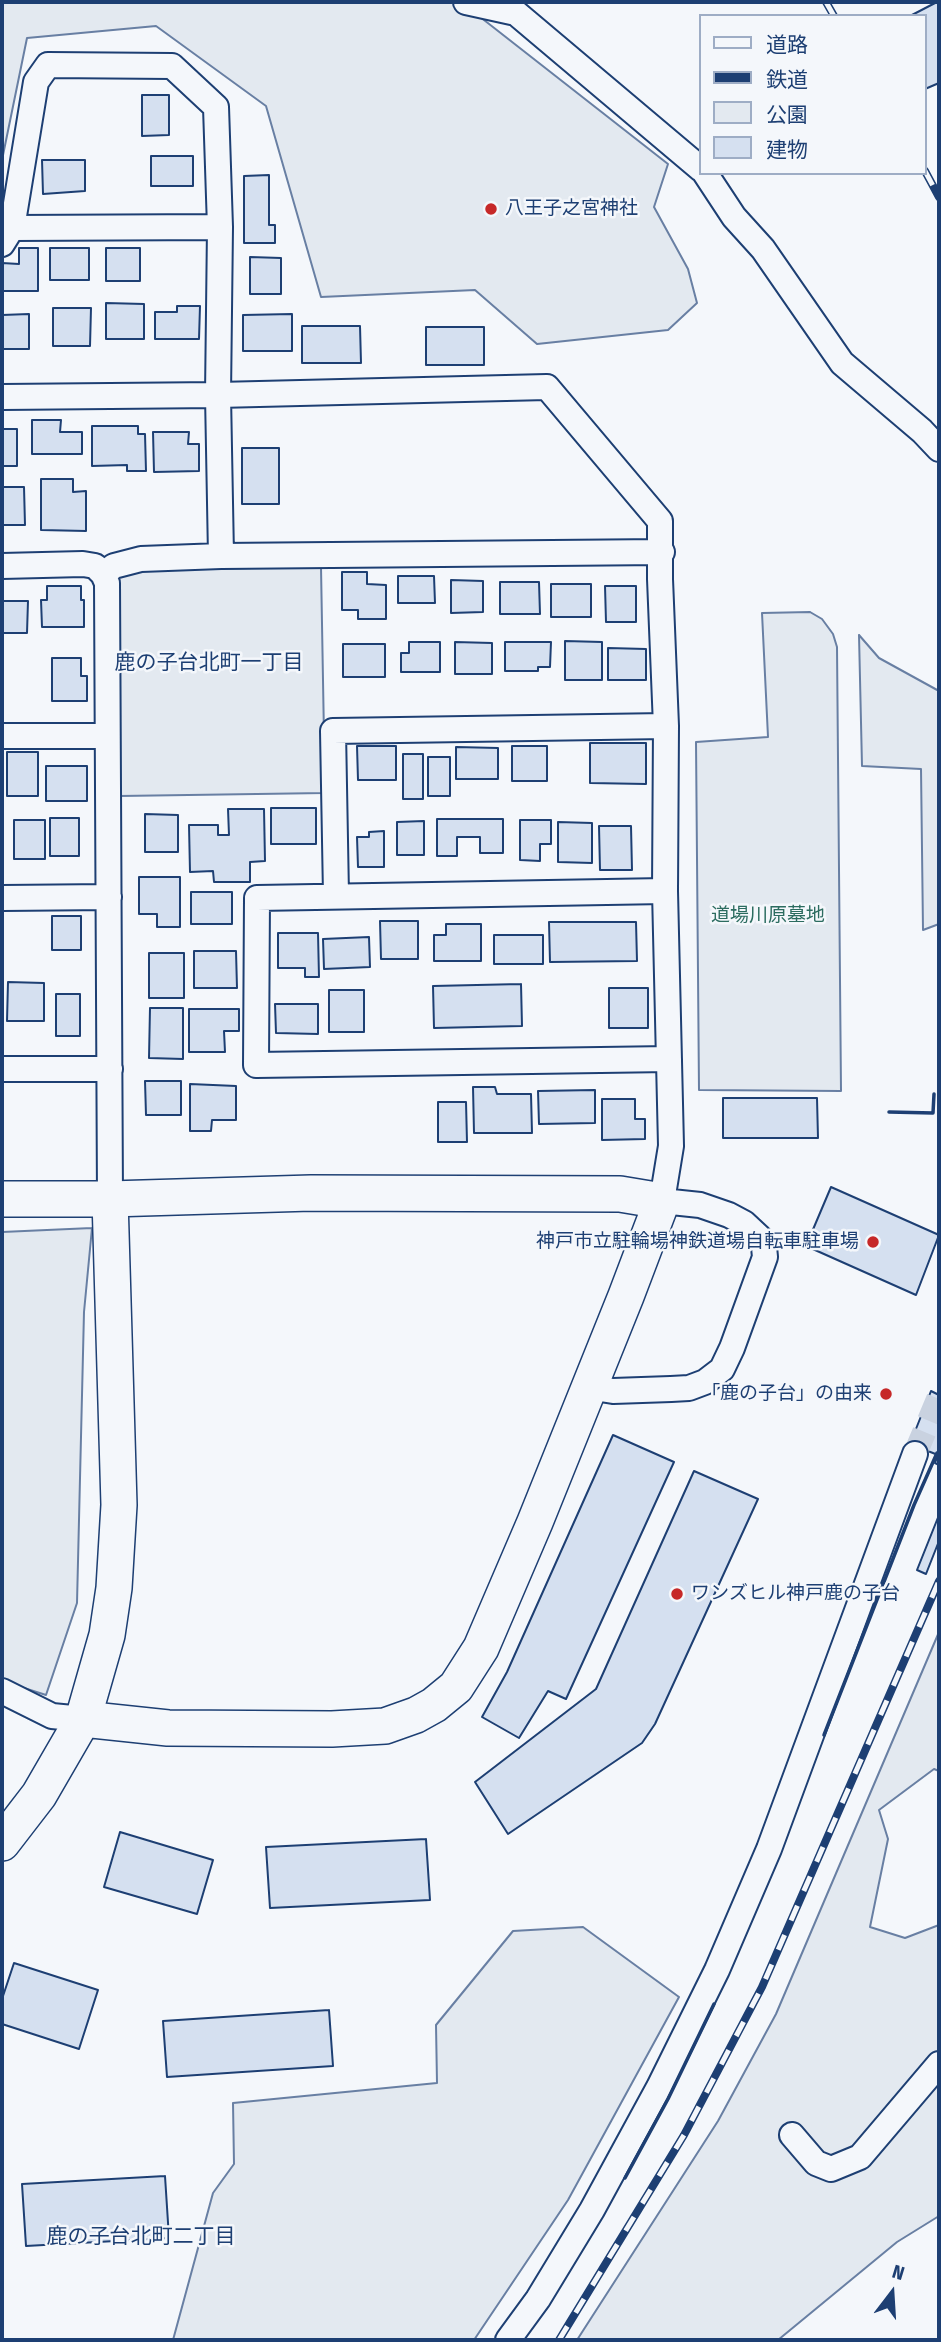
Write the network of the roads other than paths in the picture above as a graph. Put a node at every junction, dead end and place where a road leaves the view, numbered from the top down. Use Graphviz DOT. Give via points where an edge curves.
graph roads {
  1 [pos="466,2"];
  2 [pos="699,167"];
  3 [pos="706,175"];
  4 [pos="220,228"];
  5 [pos="7,236"];
  6 [pos="218,395"];
  7 [pos="2,397"];
  8 [pos="939,449"];
  9 [pos="662,552"];
  10 [pos="220,556"];
  11 [pos="2,566"];
  12 [pos="103,574"];
  13 [pos="666,726"];
  14 [pos="2,736"];
  15 [pos="107,736"];
  16 [pos="665,891"];
  17 [pos="336,895"];
  18 [pos="109,897"];
  19 [pos="2,898"];
  20 [pos="669,1059"];
  21 [pos="2,1069"];
  22 [pos="110,1069"];
  23 [pos="2,1199"];
  24 [pos="110,1199"];
  25 [pos="662,1201"];
  26 [pos="588,1387"];
  27 [pos="915,1454"];
  28 [pos="2,1691"];
  29 [pos="83,1719"];
  30 [pos="2,1843"];
  31 [pos="939,2064"];
  32 [pos="792,2135"];
  33 [pos="508,2340"];
  1 -- 2 [label="street" via="516,13"];
  3 -- 8 [label="street" via="842,363"];
  4 -- 5 [label="street"];
  4 -- 5 [label="street" via="216,107 172,66 48,65 36,82"];
  4 -- 6 [label="street"];
  6 -- 7 [label="street"];
  6 -- 9 [label="street" via="547,387 660,521"];
  6 -- 10 [label="street"];
  9 -- 10 [label="street"];
  9 -- 13 [label="street"];
  10 -- 12 [label="street" via="141,559"];
  11 -- 12 [label="street" via="83,564 95,566"];
  12 -- 15 [label="street" via="107,583"];
  13 -- 16 [label="street"];
  13 -- 17 [label="street" via="333,731"];
  14 -- 15 [label="street"];
  15 -- 18 [label="street"];
  16 -- 17 [label="street"];
  16 -- 20 [label="street"];
  17 -- 20 [label="street" via="257,898 256,1065"];
  18 -- 19 [label="street"];
  18 -- 22 [label="street"];
  20 -- 25 [label="street" via="671,1146"];
  21 -- 22 [label="street"];
  22 -- 24 [label="street"];
  23 -- 24 [label="street"];
  24 -- 25 [label="street" via="311,1193 620,1194"];
  24 -- 29 [label="street" via="119,1505 107,1634"];
  25 -- 26 [label="street"];
  25 -- 26 [label="street" via="701,1205 729,1215 760,1237 765,1257 736,1339 722,1368 689,1388 613,1391"];
  26 -- 29 [label="street" via="481,1647 456,1687 434,1705 385,1726 345,1728 168,1728"];
  27 -- 33 [label="street" via="769,1849 718,1970 592,2210"];
  28 -- 29 [label="street" via="52,1716"];
  29 -- 30 [label="street" via="39,1795"];
  31 -- 32 [label="street" via="860,2157 831,2169 816,2163"];
}
